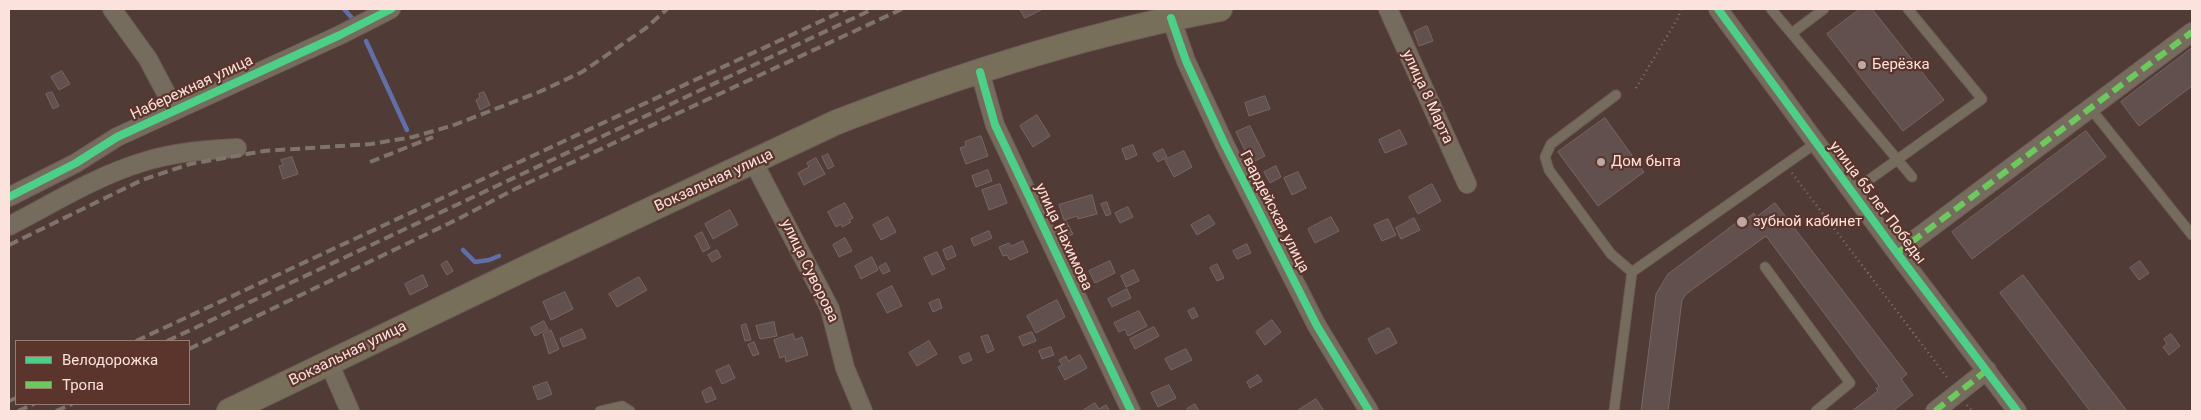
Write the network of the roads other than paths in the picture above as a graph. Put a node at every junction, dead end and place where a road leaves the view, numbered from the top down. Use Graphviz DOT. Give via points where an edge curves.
graph roads {
  1 [pos="112,9"];
  2 [pos="391,9"];
  3 [pos="1220,9"];
  4 [pos="1388,9"];
  5 [pos="1718,9"];
  6 [pos="1771,9"];
  7 [pos="1824,9"];
  8 [pos="1908,9"];
  9 [pos="1171,18"];
  10 [pos="2192,32"];
  11 [pos="1792,33"];
  12 [pos="980,72"];
  13 [pos="1616,95"];
  14 [pos="2091,109"];
  15 [pos="175,110"];
  16 [pos="1816,143"];
  17 [pos="237,148"];
  18 [pos="1898,159"];
  19 [pos="754,163"];
  20 [pos="1912,177"];
  21 [pos="1467,184"];
  22 [pos="1852,192"];
  23 [pos="9,198"];
  24 [pos="9,226"];
  25 [pos="2192,235"];
  26 [pos="1897,253"];
  27 [pos="1766,268"];
  28 [pos="1632,272"];
  29 [pos="328,363"];
  30 [pos="1987,370"];
  31 [pos="229,411"];
  32 [pos="350,411"];
  33 [pos="600,411"];
  34 [pos="630,411"];
  35 [pos="862,411"];
  36 [pos="1131,411"];
  37 [pos="1369,411"];
  38 [pos="1614,411"];
  39 [pos="1816,411"];
  40 [pos="1935,411"];
  41 [pos="2018,411"];
  1 -- 15 [label="street" via="148,59"];
  2 -- 15 [label="street, Набережная улица"];
  3 -- 9 [label="main road, Вокзальная улица"];
  4 -- 21 [label="street, улица 8 Марта"];
  5 -- 16 [label="street, улица 65 лет Победы"];
  6 -- 11 [label="lane"];
  7 -- 11 [label="lane"];
  8 -- 18 [label="lane" via="1982,99"];
  9 -- 12 [label="main road, Вокзальная улица"];
  9 -- 37 [label="street, Гвардейская улица" via="1186,61 1225,145 1317,326"];
  10 -- 14 [label="street"];
  11 -- 18 [label="lane"];
  12 -- 19 [label="main road, Вокзальная улица" via="837,122"];
  12 -- 36 [label="street, улица Нахимова" via="995,125"];
  13 -- 28 [label="lane" via="1551,144 1545,157 1549,170 1607,248"];
  14 -- 25 [label="lane"];
  14 -- 26 [label="street"];
  15 -- 23 [label="street, Набережная улица" via="117,137"];
  16 -- 22 [label="street, улица 65 лет Победы"];
  16 -- 28 [label="lane"];
  17 -- 24 [label="street" via="197,150 142,162 94,182"];
  18 -- 20 [label="lane"];
  18 -- 22 [label="lane"];
  19 -- 29 [label="main road, Вокзальная улица"];
  19 -- 35 [label="street, улица Суворова" via="830,309 845,368"];
  22 -- 26 [label="street, улица 65 лет Победы"];
  26 -- 30 [label="street, улица 65 лет Победы"];
  27 -- 39 [label="lane" via="1850,383"];
  28 -- 38 [label="lane"];
  29 -- 31 [label="main road, Вокзальная улица"];
  29 -- 32 [label="street"];
  30 -- 40 [label="street"];
  30 -- 41 [label="street, улица 65 лет Победы"];
  33 -- 34 [label="lane" via="622,406"];
}
